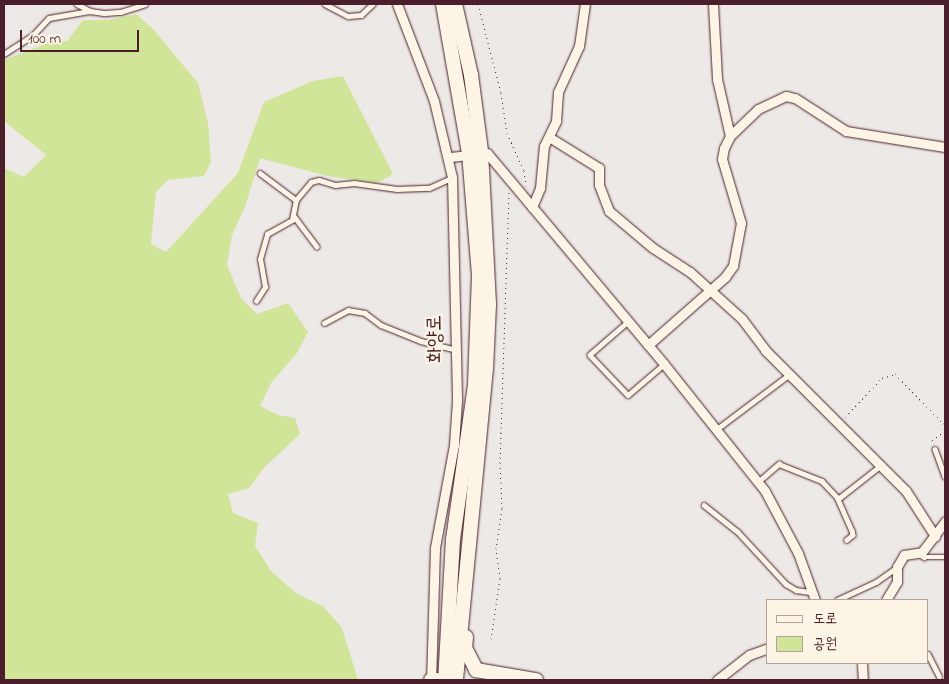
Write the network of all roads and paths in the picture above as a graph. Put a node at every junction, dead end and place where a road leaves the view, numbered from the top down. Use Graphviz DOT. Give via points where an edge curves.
graph roads {
  1 [pos="77,4"];
  2 [pos="144,4"];
  3 [pos="325,4"];
  4 [pos="373,4"];
  5 [pos="397,4"];
  6 [pos="443,4"];
  7 [pos="455,4"];
  8 [pos="478,4"];
  9 [pos="585,4"];
  10 [pos="713,4"];
  11 [pos="90,11"];
  12 [pos="4,54"];
  13 [pos="730,136"];
  14 [pos="549,137"];
  15 [pos="945,147"];
  16 [pos="475,152"];
  17 [pos="450,157"];
  18 [pos="260,173"];
  19 [pos="452,177"];
  20 [pos="511,181"];
  21 [pos="522,194"];
  22 [pos="296,200"];
  23 [pos="532,207"];
  24 [pos="294,216"];
  25 [pos="317,246"];
  26 [pos="709,291"];
  27 [pos="256,301"];
  28 [pos="628,322"];
  29 [pos="324,323"];
  30 [pos="648,344"];
  31 [pos="456,350"];
  32 [pos="664,364"];
  33 [pos="791,373"];
  34 [pos="839,423"];
  35 [pos="717,429"];
  36 [pos="935,449"];
  37 [pos="880,466"];
  38 [pos="945,476"];
  39 [pos="758,482"];
  40 [pos="838,499"];
  41 [pos="704,506"];
  42 [pos="945,521"];
  43 [pos="935,536"];
  44 [pos="847,540"];
  45 [pos="916,552"];
  46 [pos="945,557"];
  47 [pos="466,562"];
  48 [pos="897,567"];
  49 [pos="813,596"];
  50 [pos="839,599"];
  51 [pos="887,599"];
  52 [pos="491,639"];
  53 [pos="766,649"];
  54 [pos="929,656"];
  55 [pos="862,664"];
  56 [pos="939,676"];
  57 [pos="431,680"];
  58 [pos="437,680"];
  59 [pos="445,680"];
  60 [pos="456,680"];
  61 [pos="536,680"];
  62 [pos="717,680"];
  63 [pos="863,680"];
  1 -- 11 [label="lane"];
  2 -- 11 [label="lane" via="121,12"];
  3 -- 4 [label="lane" via="348,16 361,15"];
  5 -- 17 [label="street, 화양로" via="434,101"];
  6 -- 16 [label="main road, 화양로"];
  7 -- 16 [label="main road, 화양로" via="471,75"];
  8 -- 21 [label="path" via="492,66 502,93 506,133 524,171 526,185"];
  9 -- 14 [label="street" via="579,46 558,92 556,121"];
  10 -- 13 [label="street" via="717,79"];
  11 -- 12 [label="lane" via="49,18 33,35"];
  13 -- 15 [label="street" via="758,109 786,96 795,98 846,131"];
  13 -- 26 [label="street" via="722,159 741,223 740,240 733,266 726,277"];
  14 -- 23 [label="street" via="544,146 540,188"];
  14 -- 26 [label="street" via="599,168 599,185 609,211 653,248 690,272"];
  16 -- 17 [label="street"];
  16 -- 20 [label="street" via="487,153"];
  16 -- 47 [label="main road, 화양로" via="489,305 486,368"];
  16 -- 59 [label="main road, 화양로" via="478,314 472,412 453,539"];
  17 -- 19 [label="street, 화양로"];
  18 -- 22 [label="lane"];
  19 -- 22 [label="lane" via="429,188 397,189 319,180 301,190"];
  19 -- 31 [label="street, 화양로"];
  20 -- 21 [label="street"];
  20 -- 52 [label="path" via="507,198 502,508 496,549 500,578"];
  21 -- 23 [label="street"];
  22 -- 24 [label="lane"];
  23 -- 28 [label="street"];
  24 -- 25 [label="lane"];
  24 -- 27 [label="lane" via="267,234 260,259 265,287"];
  26 -- 30 [label="street"];
  26 -- 33 [label="street" via="742,319 765,350"];
  28 -- 30 [label="street"];
  28 -- 32 [label="lane" via="590,355 628,395"];
  29 -- 31 [label="lane" via="348,310 364,313 421,341"];
  30 -- 32 [label="street"];
  31 -- 57 [label="street, 화양로" via="454,445 435,548"];
  32 -- 35 [label="street"];
  33 -- 34 [label="street"];
  33 -- 35 [label="lane"];
  34 -- 36 [label="path" via="882,378 895,374 943,423 944,431 932,440"];
  34 -- 37 [label="street"];
  35 -- 39 [label="street"];
  36 -- 38 [label="lane"];
  37 -- 40 [label="lane"];
  37 -- 43 [label="street" via="906,491"];
  39 -- 40 [label="lane" via="778,464 822,481"];
  39 -- 49 [label="street" via="798,553"];
  40 -- 44 [label="lane" via="853,535"];
  41 -- 49 [label="lane" via="738,532 786,584"];
  42 -- 43 [label="street"];
  43 -- 45 [label="street" via="922,552"];
  45 -- 46 [label="lane" via="924,558"];
  45 -- 48 [label="street" via="904,555"];
  47 -- 60 [label="main road, 화양로"];
  47 -- 61 [label="main road" via="470,574 465,648 470,663 483,673"];
  48 -- 50 [label="lane" via="876,582"];
  48 -- 51 [label="street" via="897,582"];
  53 -- 62 [label="street" via="749,654"];
  54 -- 56 [label="lane"];
  55 -- 63 [label="street"];
  57 -- 58 [label="main road"];
}
